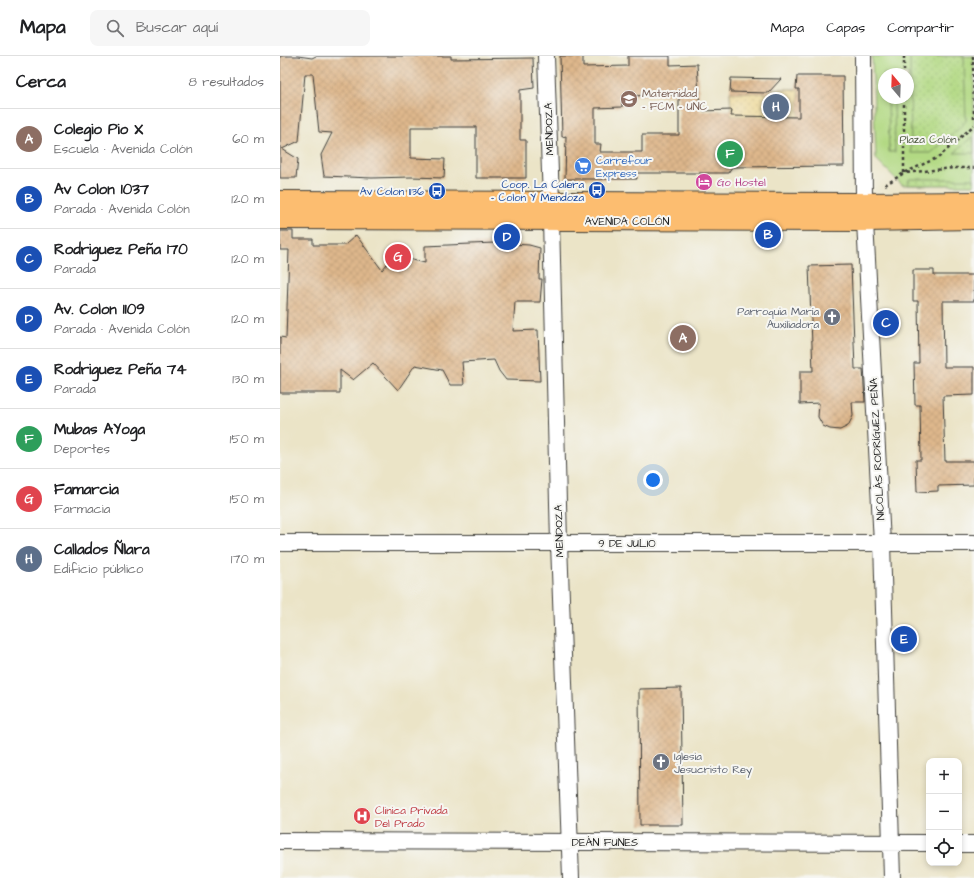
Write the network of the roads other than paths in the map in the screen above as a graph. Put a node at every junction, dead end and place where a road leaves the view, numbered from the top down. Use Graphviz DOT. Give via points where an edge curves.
graph roads {
  1 [pos="546,56"];
  2 [pos="863,56"];
  3 [pos="280,201"];
  4 [pos="974,202"];
  5 [pos="865,204"];
  6 [pos="551,211"];
  7 [pos="280,219"];
  8 [pos="974,219"];
  9 [pos="280,543"];
  10 [pos="559,543"];
  11 [pos="882,543"];
  12 [pos="974,543"];
  13 [pos="280,841"];
  14 [pos="570,842"];
  15 [pos="891,842"];
  16 [pos="926,843"];
  17 [pos="962,844"];
  18 [pos="974,844"];
  19 [pos="571,878"];
  20 [pos="892,878"];
  1 -- 6 [label="street, MENDOZA"];
  2 -- 5 [label="street, NICOLÁS RODRÍGUEZ PEÑA"];
  3 -- 6 [label="main road, AVENIDA COLÓN"];
  4 -- 5 [label="main road, AVENIDA COLÓN"];
  5 -- 6 [label="main road, AVENIDA COLÓN"];
  5 -- 8 [label="main road, AVENIDA COLÓN"];
  5 -- 11 [label="street, NICOLÁS RODRÍGUEZ PEÑA"];
  6 -- 7 [label="main road, AVENIDA COLÓN"];
  6 -- 10 [label="street, MENDOZA"];
  9 -- 10 [label="street, 9 DE JULIO"];
  10 -- 11 [label="street, 9 DE JULIO"];
  10 -- 14 [label="street, MENDOZA"];
  11 -- 12 [label="street, 9 DE JULIO"];
  11 -- 15 [label="street, NICOLÁS RODRÍGUEZ PEÑA"];
  13 -- 14 [label="street, DEÁN FUNES"];
  14 -- 15 [label="street, DEÁN FUNES"];
  14 -- 19 [label="street, MENDOZA"];
  15 -- 16 [label="street, DEÁN FUNES"];
  15 -- 20 [label="street, NICOLÁS RODRÍGUEZ PEÑA"];
  17 -- 18 [label="street"];
}
